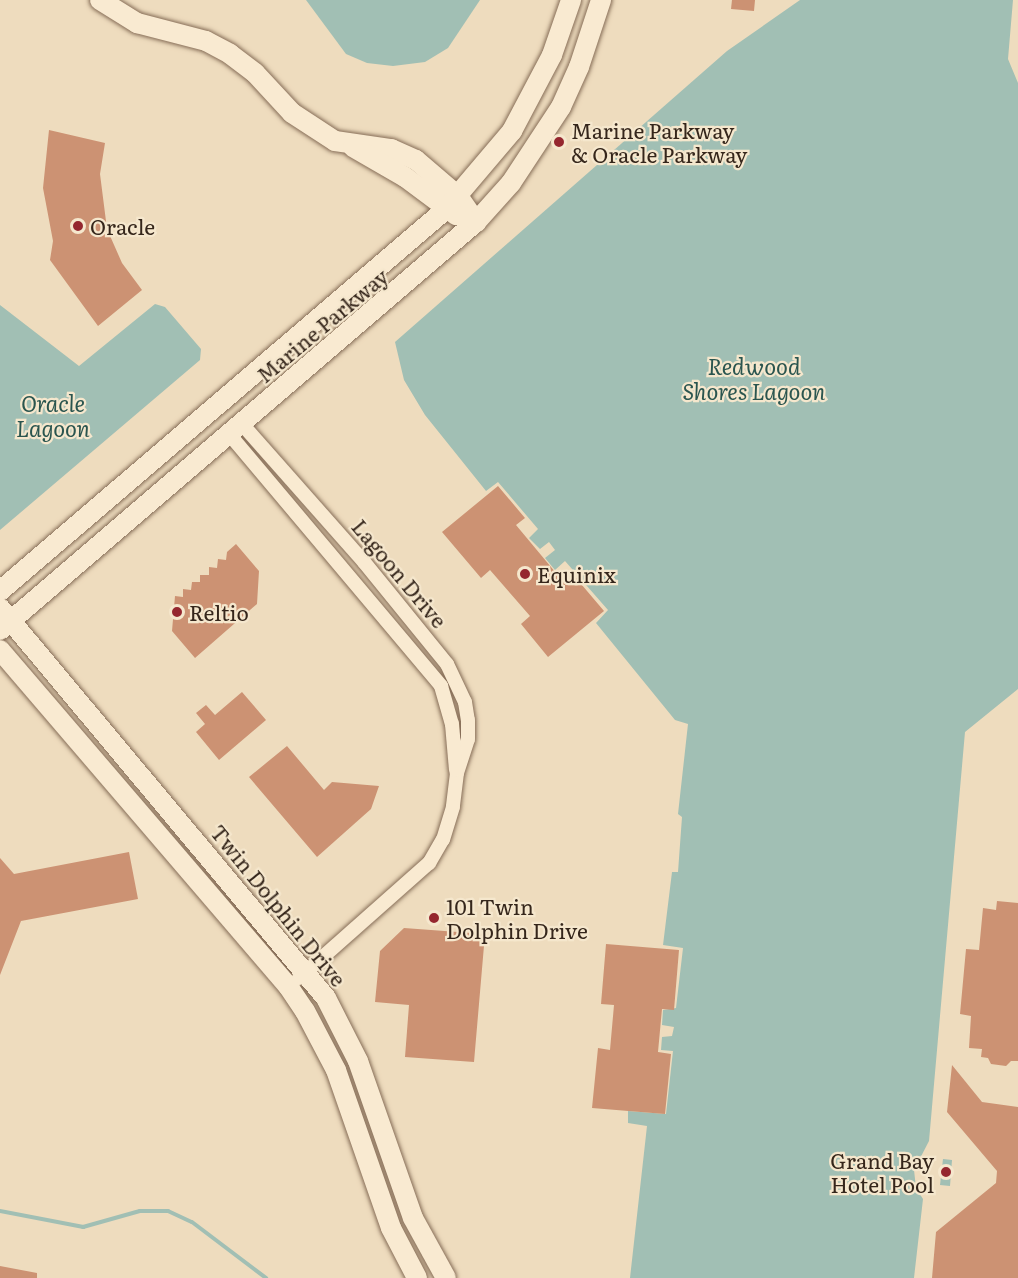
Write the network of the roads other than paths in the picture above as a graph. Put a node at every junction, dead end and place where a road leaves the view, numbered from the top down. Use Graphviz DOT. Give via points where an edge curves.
graph roads {
  1 [pos="100,0"];
  2 [pos="570,0"];
  3 [pos="601,0"];
  4 [pos="452,203"];
  5 [pos="476,222"];
  6 [pos="236,430"];
  7 [pos="0,591"];
  8 [pos="4,620"];
  9 [pos="0,650"];
  10 [pos="457,773"];
  11 [pos="307,971"];
  12 [pos="288,986"];
  13 [pos="417,1278"];
  14 [pos="446,1278"];
  1 -- 4 [label="main road" via="136,23 206,41 230,54 255,73 292,113 335,141 391,149 416,160"];
  2 -- 4 [label="main road, Marine Parkway" via="552,55 518,122"];
  3 -- 5 [label="main road, Marine Parkway" via="561,107 511,183"];
  4 -- 5 [label="main road"];
  4 -- 7 [label="main road, Marine Parkway"];
  5 -- 6 [label="main road, Marine Parkway"];
  6 -- 8 [label="main road, Marine Parkway"];
  6 -- 10 [label="street, Lagoon Drive" via="441,686 452,724"];
  6 -- 10 [label="street, Lagoon Drive" via="364,562 451,670 468,720 468,739"];
  8 -- 11 [label="main road, Twin Dolphin Drive"];
  9 -- 12 [label="main road, Twin Dolphin Drive"];
  10 -- 11 [label="street, Lagoon Drive" via="453,807 443,839 429,862"];
  11 -- 12 [label="street, Lagoon Drive"];
  11 -- 14 [label="main road, Twin Dolphin Drive" via="358,1061 413,1218"];
  12 -- 13 [label="main road, Twin Dolphin Drive" via="336,1070 391,1228"];
}
